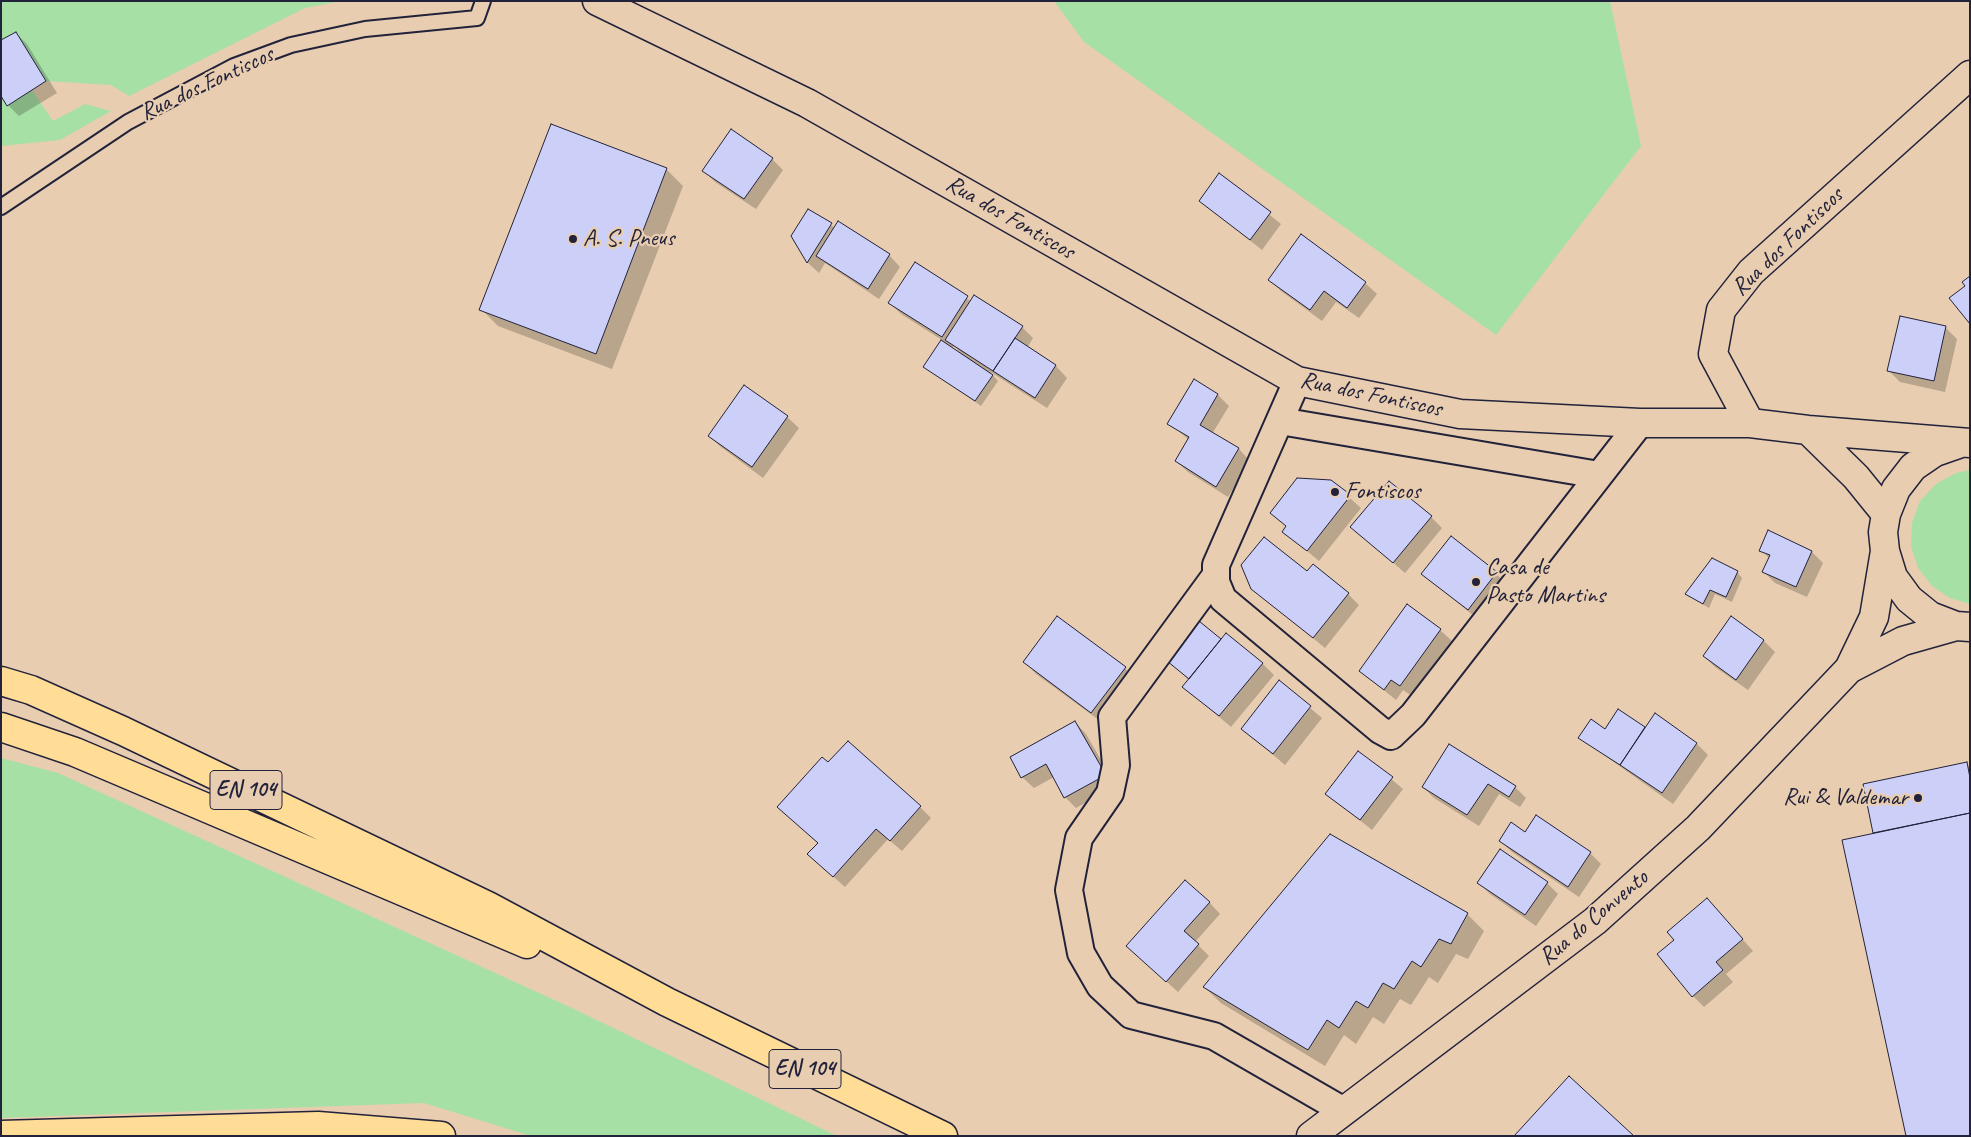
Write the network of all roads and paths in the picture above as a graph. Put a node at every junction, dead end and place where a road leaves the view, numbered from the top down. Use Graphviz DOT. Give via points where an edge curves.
graph roads {
  1 [pos="483,1"];
  2 [pos="608,7"];
  3 [pos="1970,75"];
  4 [pos="1,207"];
  5 [pos="1297,381"];
  6 [pos="1280,421"];
  7 [pos="1640,423"];
  8 [pos="1750,423"];
  9 [pos="1808,430"];
  10 [pos="1966,443"];
  11 [pos="1599,475"];
  12 [pos="1886,514"];
  13 [pos="1885,551"];
  14 [pos="1216,575"];
  15 [pos="1963,627"];
  16 [pos="1849,669"];
  17 [pos="1,681"];
  18 [pos="1,726"];
  19 [pos="667,1002"];
  20 [pos="1344,1111"];
  21 [pos="1,1136"];
  22 [pos="441,1136"];
  23 [pos="943,1136"];
  24 [pos="1311,1136"];
  1 -- 4 [label="lane, Rua dos Fontiscos" via="477,18 365,29 291,45 234,66 128,122"];
  2 -- 5 [label="street, Rua dos Fontiscos" via="807,103"];
  3 -- 8 [label="street, Rua dos Fontiscos" via="1751,272 1721,310 1713,354"];
  5 -- 6 [label="street"];
  5 -- 7 [label="street, Rua dos Fontiscos" via="1460,414"];
  6 -- 11 [label="street"];
  6 -- 14 [label="street" via="1216,565"];
  7 -- 8 [label="street, Rua dos Fontiscos"];
  7 -- 11 [label="street"];
  8 -- 9 [label="street"];
  9 -- 10 [label="street"];
  9 -- 12 [label="street" via="1856,477"];
  10 -- 12 [label="street" via="1935,452 1913,467 1896,488"];
  11 -- 14 [label="street" via="1413,715 1391,736 1222,599"];
  12 -- 13 [label="street" via="1883,532"];
  13 -- 15 [label="street" via="1893,577 1909,599 1930,616"];
  13 -- 16 [label="street, Rua do Convento" via="1874,617"];
  14 -- 20 [label="street" via="1112,717 1116,765 1110,793 1079,838 1069,890 1081,953 1100,986 1131,1015 1214,1036"];
  15 -- 16 [label="street, Rua do Convento" via="1903,641"];
  16 -- 20 [label="street, Rua do Convento" via="1698,828 1595,921"];
  17 -- 19 [label="main road, EN 104" via="30,690 123,731 488,906"];
  18 -- 19 [label="main road, EN 104" via="75,752"];
  19 -- 23 [label="main road, EN 104"];
  20 -- 24 [label="street, Rua do Convento"];
  21 -- 22 [label="main road" via="318,1126"];
}
